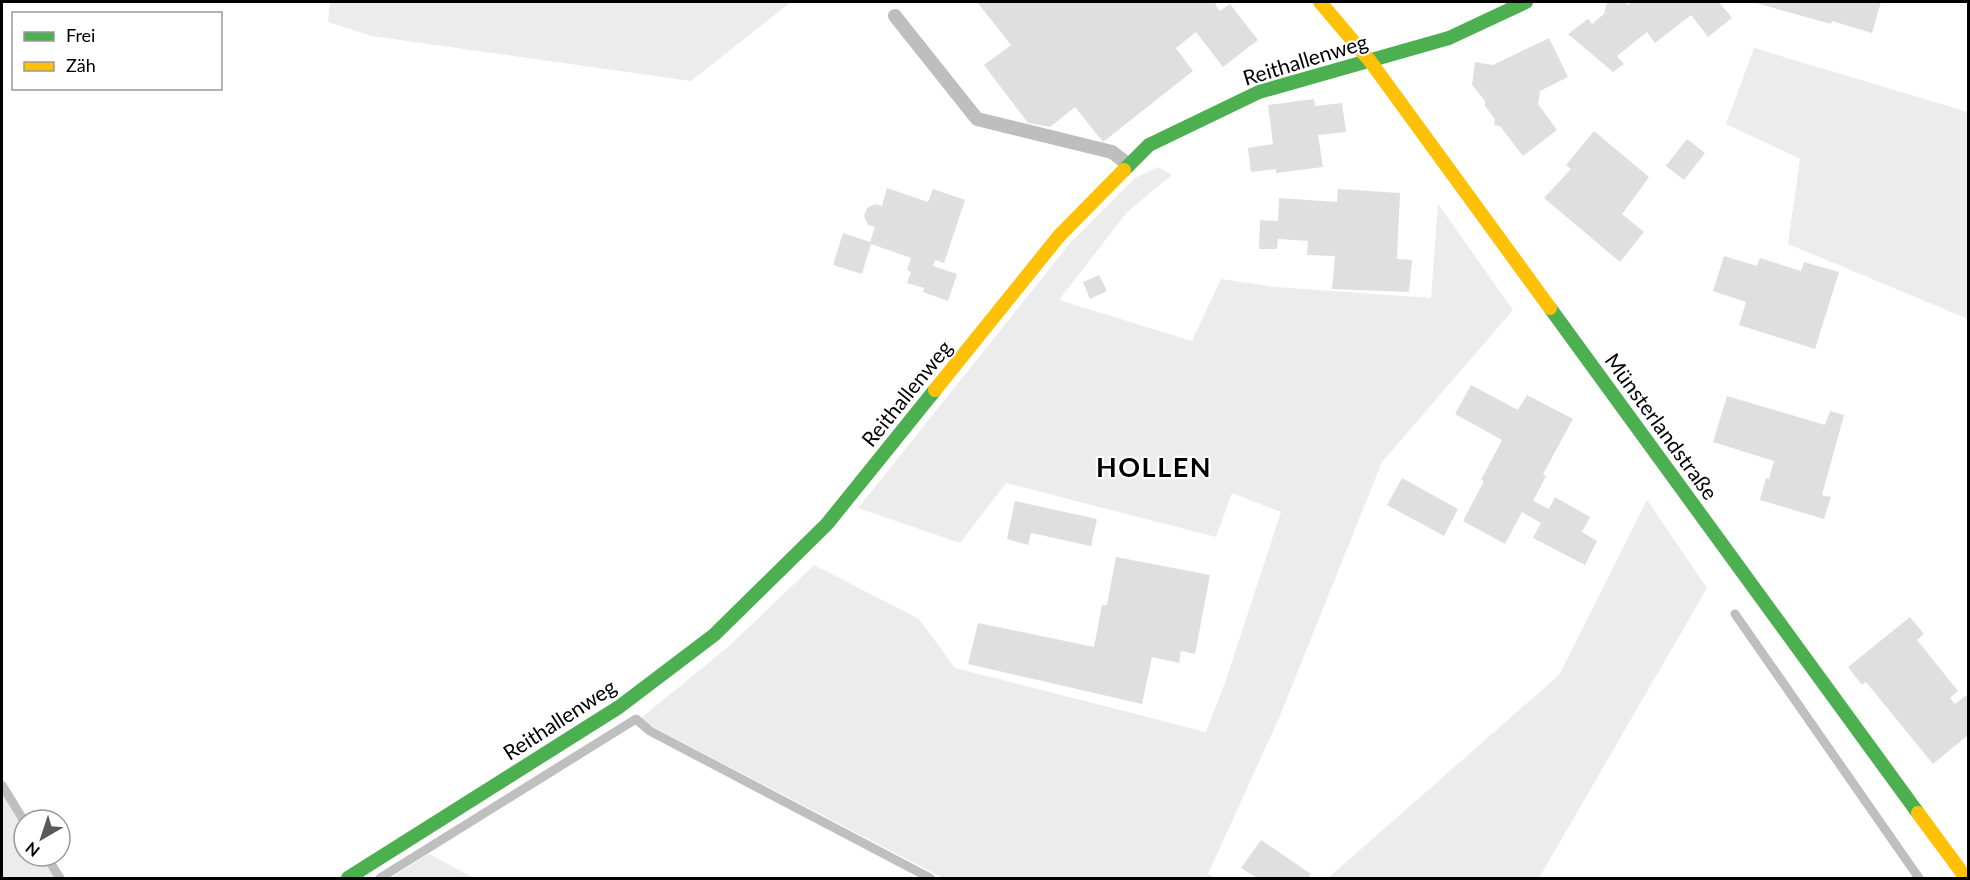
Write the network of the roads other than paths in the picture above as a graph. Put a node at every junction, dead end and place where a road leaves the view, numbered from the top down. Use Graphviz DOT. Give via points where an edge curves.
graph roads {
  1 [pos="1320,2"];
  2 [pos="1526,2"];
  3 [pos="895,16"];
  4 [pos="1370,61"];
  5 [pos="1129,165"];
  6 [pos="348,879"];
  7 [pos="1966,879"];
  1 -- 4 [label="street, Münsterlandstraße"];
  2 -- 4 [label="street, Reithallenweg" via="1449,38"];
  3 -- 5 [label="lane" via="977,119 1112,152"];
  4 -- 5 [label="street, Reithallenweg" via="1259,92 1149,146"];
  4 -- 7 [label="street, Münsterlandstraße"];
  5 -- 6 [label="street, Reithallenweg" via="1059,236 827,525 714,635 619,707"];
}
